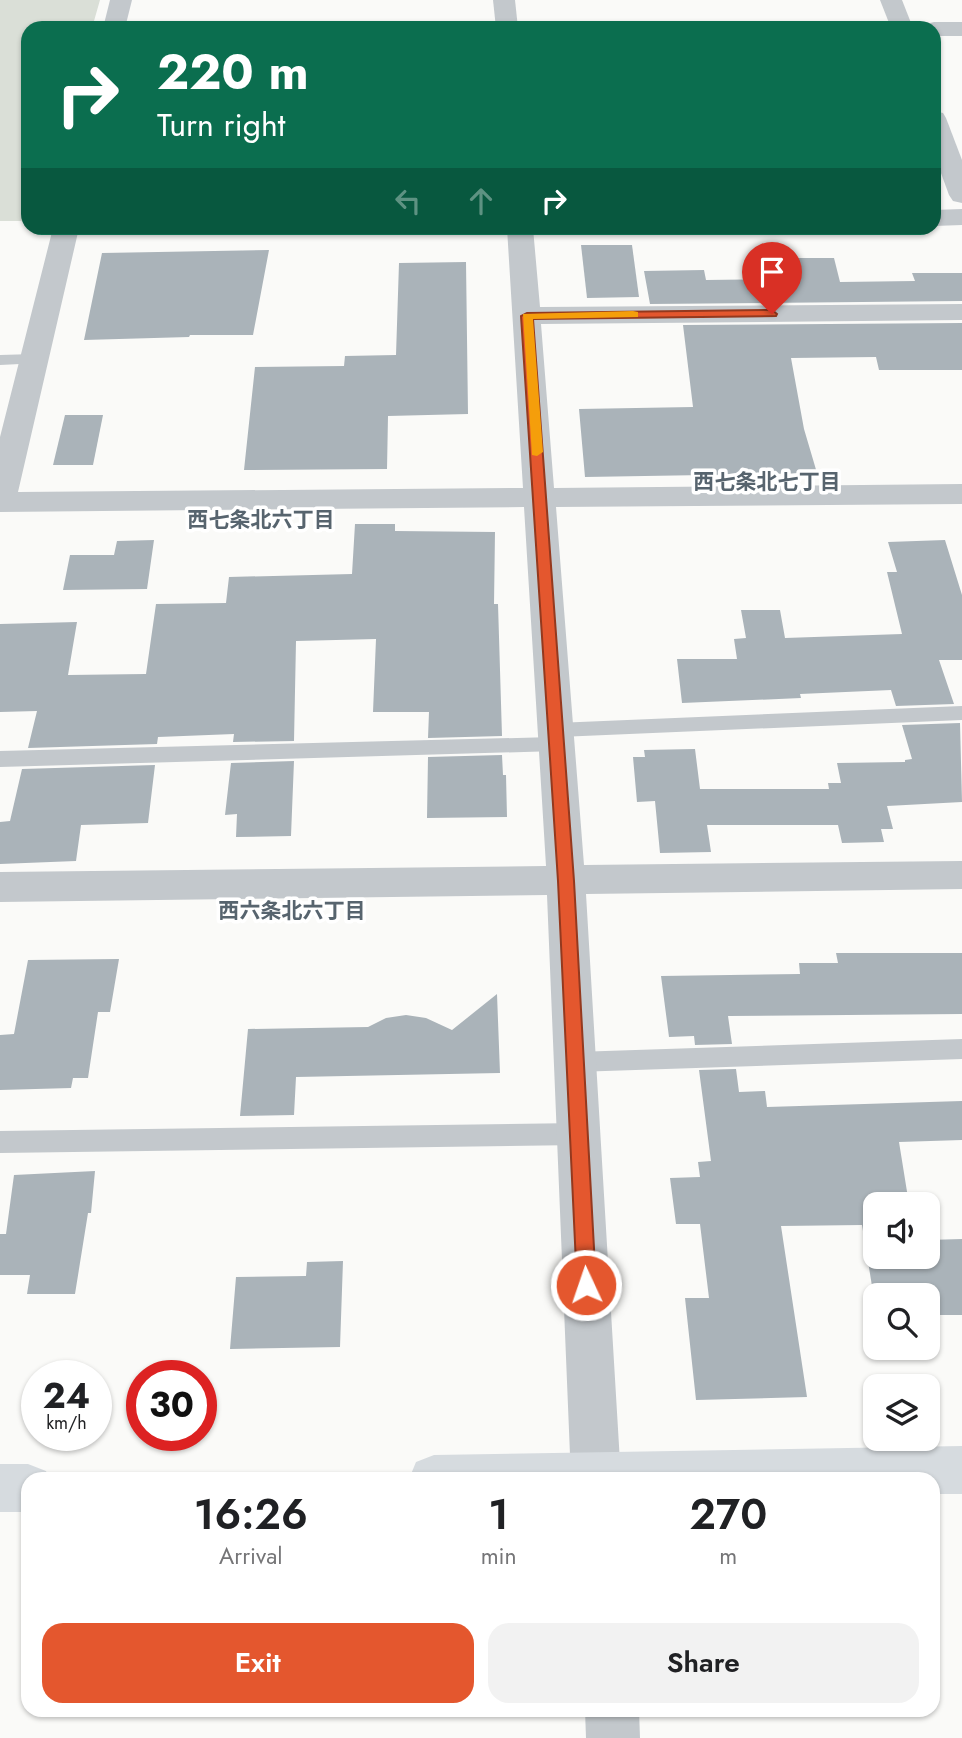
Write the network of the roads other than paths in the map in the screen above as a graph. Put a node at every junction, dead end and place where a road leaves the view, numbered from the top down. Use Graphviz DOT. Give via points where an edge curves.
graph roads {
  1 [pos="121,0"];
  2 [pos="504,0"];
  3 [pos="891,0"];
  4 [pos="116,21"];
  5 [pos="506,21"];
  6 [pos="899,21"];
  7 [pos="941,29"];
  8 [pos="962,29"];
  9 [pos="941,137"];
  10 [pos="962,195"];
  11 [pos="962,217"];
  12 [pos="941,218"];
  13 [pos="64,235"];
  14 [pos="521,235"];
  15 [pos="962,312"];
  16 [pos="527,316"];
  17 [pos="34,359"];
  18 [pos="0,360"];
  19 [pos="962,494"];
  20 [pos="541,497"];
  21 [pos="0,501"];
  22 [pos="962,713"];
  23 [pos="556,737"];
  24 [pos="0,759"];
  25 [pos="962,875"];
  26 [pos="566,881"];
  27 [pos="0,887"];
  28 [pos="962,1049"];
  29 [pos="575,1062"];
  30 [pos="579,1134"];
  31 [pos="0,1142"];
  32 [pos="962,1470"];
  33 [pos="596,1472"];
  34 [pos="857,1472"];
  35 [pos="0,1488"];
  36 [pos="21,1488"];
  37 [pos="612,1717"];
  38 [pos="613,1738"];
  1 -- 4 [label="street"];
  2 -- 5 [label="street"];
  3 -- 6 [label="street"];
  7 -- 8 [label="street"];
  9 -- 10 [label="street"];
  11 -- 12 [label="street"];
  13 -- 17 [label="street"];
  14 -- 16 [label="street"];
  15 -- 16 [label="street"];
  16 -- 20 [label="street"];
  17 -- 18 [label="lane"];
  17 -- 21 [label="street"];
  19 -- 20 [label="street"];
  20 -- 21 [label="street"];
  20 -- 23 [label="street"];
  22 -- 23 [label="lane"];
  23 -- 24 [label="lane"];
  23 -- 26 [label="street"];
  25 -- 26 [label="street"];
  26 -- 27 [label="street"];
  26 -- 29 [label="street"];
  28 -- 29 [label="lane"];
  29 -- 30 [label="street"];
  30 -- 31 [label="lane"];
  30 -- 33 [label="street"];
  32 -- 34 [label="main road"];
  35 -- 36 [label="main road"];
  37 -- 38 [label="street"];
}
